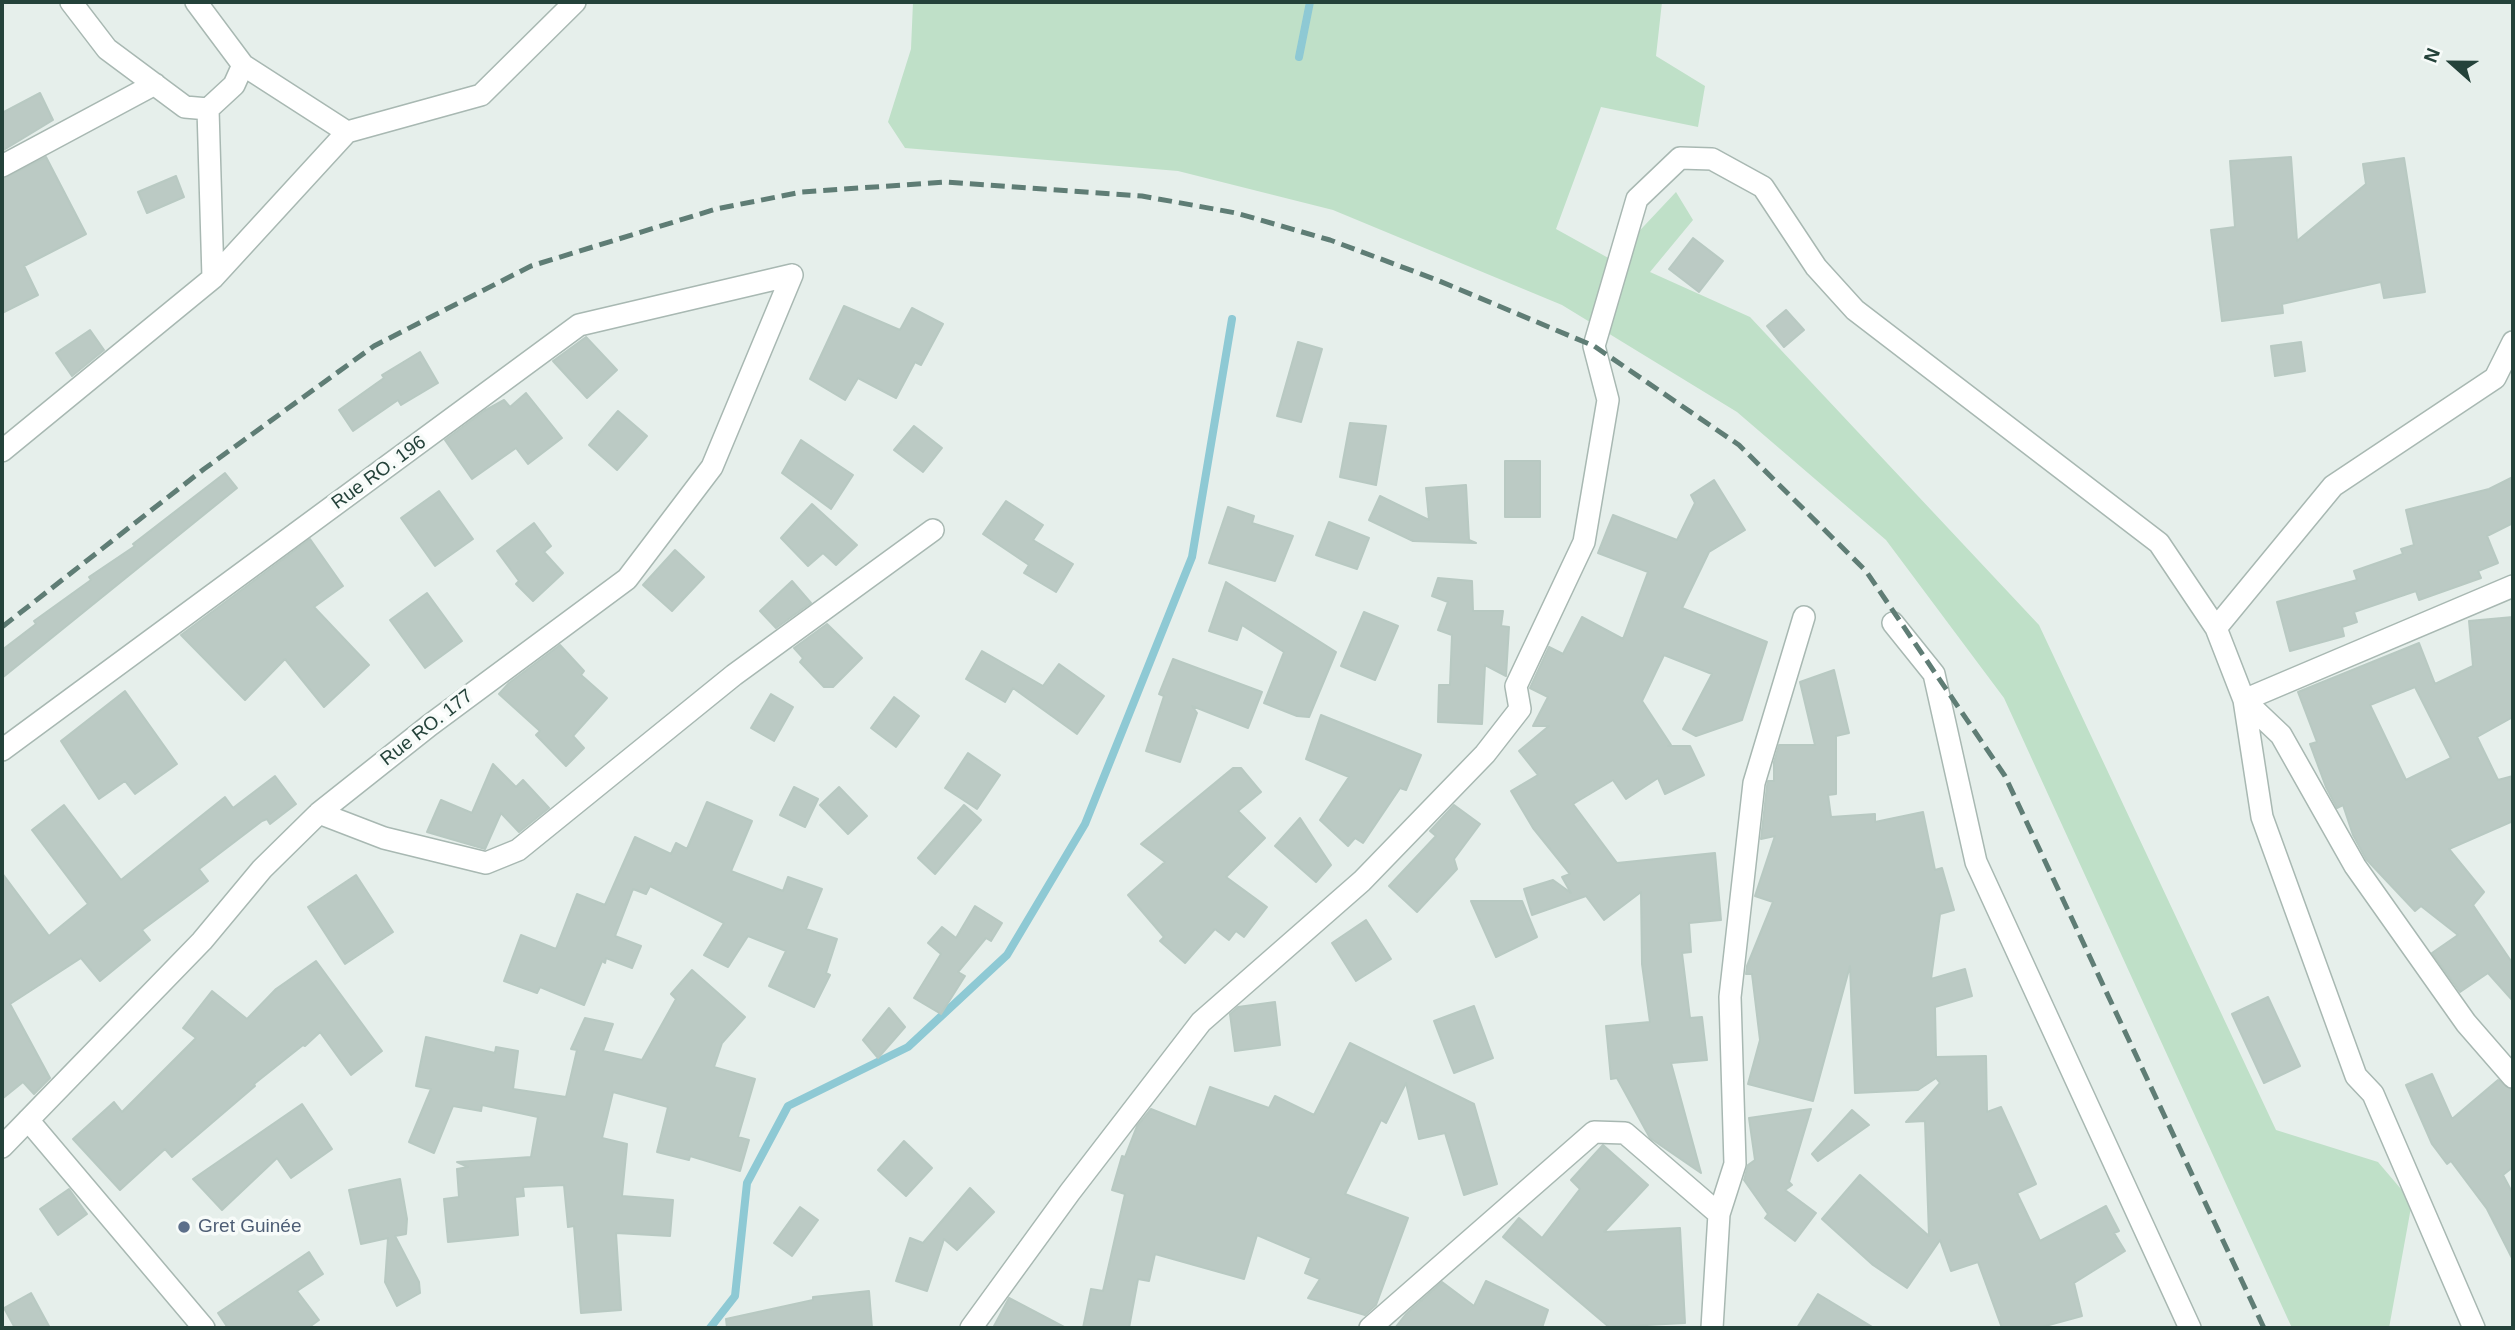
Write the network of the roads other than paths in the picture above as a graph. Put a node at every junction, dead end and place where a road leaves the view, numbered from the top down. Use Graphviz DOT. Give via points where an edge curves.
graph roads {
  1 [pos="71,2"];
  2 [pos="196,2"];
  3 [pos="575,2"];
  4 [pos="243,65"];
  5 [pos="155,84"];
  6 [pos="208,108"];
  7 [pos="347,132"];
  8 [pos="2,166"];
  9 [pos="792,275"];
  10 [pos="213,278"];
  11 [pos="2513,342"];
  12 [pos="2,451"];
  13 [pos="933,530"];
  14 [pos="2513,586"];
  15 [pos="1804,617"];
  16 [pos="1893,623"];
  17 [pos="2216,628"];
  18 [pos="2244,701"];
  19 [pos="2,750"];
  20 [pos="318,813"];
  21 [pos="2513,1077"];
  22 [pos="28,1120"];
  23 [pos="2,1147"];
  24 [pos="1719,1214"];
  25 [pos="204,1328"];
  26 [pos="971,1328"];
  27 [pos="1370,1328"];
  28 [pos="1712,1328"];
  29 [pos="2190,1328"];
  30 [pos="2474,1328"];
  1 -- 5 [label="street" via="107,49"];
  2 -- 4 [label="street"];
  3 -- 7 [label="street" via="481,95"];
  4 -- 6 [label="street" via="234,85"];
  4 -- 7 [label="street"];
  5 -- 6 [label="street" via="185,107"];
  5 -- 8 [label="street"];
  6 -- 10 [label="street"];
  7 -- 10 [label="street"];
  9 -- 19 [label="street, Rue RO. 196" via="579,326"];
  9 -- 20 [label="street, Rue RO. 177" via="712,467 627,579"];
  10 -- 12 [label="street"];
  11 -- 17 [label="street" via="2495,378 2333,486"];
  13 -- 20 [label="street" via="734,675 519,850 486,863 384,838"];
  14 -- 18 [label="street"];
  15 -- 24 [label="street" via="1754,783 1730,997 1735,1164"];
  16 -- 29 [label="street" via="1934,674 1976,862"];
  17 -- 18 [label="street"];
  17 -- 26 [label="street" via="2159,543 1855,310 1816,267 1763,187 1713,159 1680,158 1637,199 1625,239 1594,346 1608,400 1584,542 1516,686 1520,709 1485,754 1362,881 1201,1022"];
  18 -- 21 [label="street" via="2281,735 2355,866 2466,1023"];
  18 -- 30 [label="street" via="2262,817 2356,1076 2373,1094"];
  20 -- 22 [label="street, Rue RO. 177" via="262,869 202,942"];
  22 -- 23 [label="street, Rue RO. 177"];
  22 -- 25 [label="street"];
  24 -- 27 [label="street" via="1625,1133 1594,1132"];
  24 -- 28 [label="street"];
}
